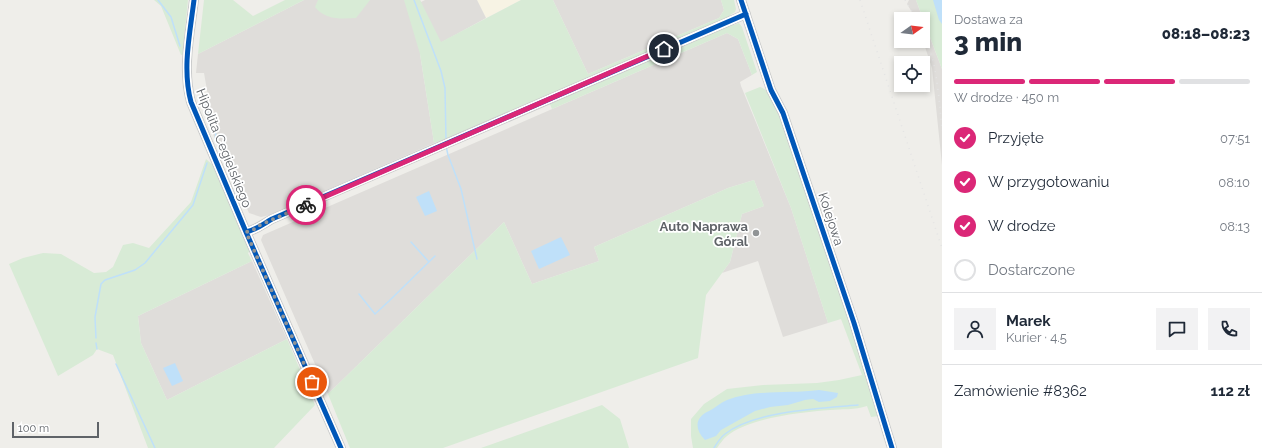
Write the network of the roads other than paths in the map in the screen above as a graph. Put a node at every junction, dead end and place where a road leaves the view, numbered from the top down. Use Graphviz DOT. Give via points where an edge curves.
graph roads {
  1 [pos="194,0"];
  2 [pos="741,0"];
  3 [pos="746,14"];
  4 [pos="241,220"];
  5 [pos="260,225"];
  6 [pos="246,232"];
  7 [pos="341,448"];
  8 [pos="892,448"];
  1 -- 4 [label="street, Hipolita Cegielskiego" via="186,72 188,91"];
  2 -- 3 [label="street, Kolejowa"];
  3 -- 5 [label="street"];
  3 -- 8 [label="street, Kolejowa" via="771,90 783,113 852,316"];
  4 -- 5 [label="street, Hipolita Cegielskiego"];
  4 -- 6 [label="street, Hipolita Cegielskiego"];
  5 -- 6 [label="street"];
  6 -- 7 [label="street, Hipolita Cegielskiego"];
}
